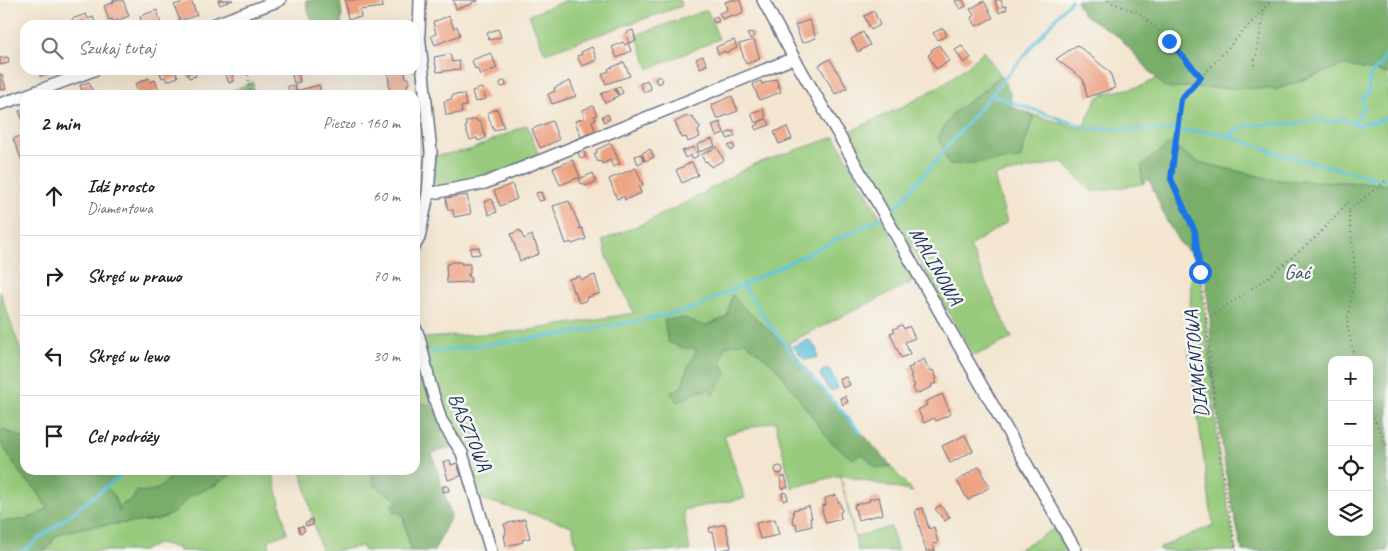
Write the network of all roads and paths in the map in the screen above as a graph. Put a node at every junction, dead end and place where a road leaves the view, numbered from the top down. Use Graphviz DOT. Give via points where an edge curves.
graph roads {
  1 [pos="280,0"];
  2 [pos="420,0"];
  3 [pos="763,0"];
  4 [pos="1108,0"];
  5 [pos="1272,0"];
  6 [pos="1265,8"];
  7 [pos="226,20"];
  8 [pos="420,20"];
  9 [pos="420,44"];
  10 [pos="794,58"];
  11 [pos="1254,65"];
  12 [pos="80,75"];
  13 [pos="248,75"];
  14 [pos="1201,77"];
  15 [pos="40,90"];
  16 [pos="250,90"];
  17 [pos="20,97"];
  18 [pos="0,104"];
  19 [pos="1388,179"];
  20 [pos="428,194"];
  21 [pos="1349,210"];
  22 [pos="420,233"];
  23 [pos="1206,319"];
  24 [pos="420,341"];
  25 [pos="1354,356"];
  26 [pos="1373,416"];
  27 [pos="1388,448"];
  28 [pos="491,551"];
  29 [pos="1076,551"];
  30 [pos="1236,551"];
  1 -- 7 [label="street"];
  2 -- 8 [label="street"];
  3 -- 10 [label="street, MALINOWA"];
  4 -- 14 [label="path" via="1139,14"];
  5 -- 6 [label="path"];
  6 -- 11 [label="path"];
  6 -- 14 [label="path"];
  9 -- 20 [label="street" via="431,152"];
  10 -- 20 [label="street" via="485,183"];
  10 -- 29 [label="street, MALINOWA"];
  12 -- 15 [label="street"];
  13 -- 16 [label="path"];
  14 -- 23 [label="path, DIAMENTOWA" via="1181,99 1171,179 1195,232"];
  17 -- 18 [label="street"];
  19 -- 21 [label="path"];
  20 -- 22 [label="street"];
  21 -- 23 [label="path" via="1348,202 1317,236 1266,279"];
  21 -- 25 [label="path" via="1355,273 1346,324"];
  23 -- 30 [label="path, DIAMENTOWA" via="1220,460"];
  24 -- 28 [label="street, BASZTOWA" via="441,420 462,453"];
  26 -- 27 [label="path"];
}
